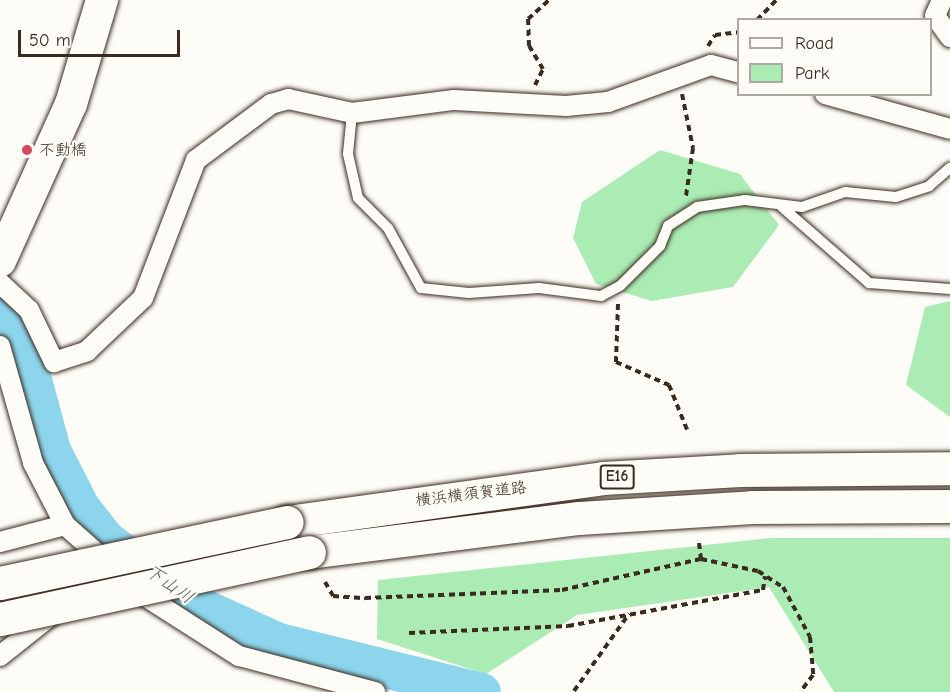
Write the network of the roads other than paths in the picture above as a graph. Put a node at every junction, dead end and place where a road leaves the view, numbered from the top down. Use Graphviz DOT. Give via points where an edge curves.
graph roads {
  1 [pos="102,0"];
  2 [pos="942,0"];
  3 [pos="950,37"];
  4 [pos="737,72"];
  5 [pos="832,96"];
  6 [pos="352,113"];
  7 [pos="950,129"];
  8 [pos="950,168"];
  9 [pos="782,206"];
  10 [pos="0,261"];
  11 [pos="0,283"];
  12 [pos="950,289"];
  13 [pos="0,346"];
  14 [pos="950,468"];
  15 [pos="950,506"];
  16 [pos="65,525"];
  17 [pos="0,542"];
  18 [pos="112,567"];
  19 [pos="0,583"];
  20 [pos="0,619"];
  21 [pos="0,656"];
  22 [pos="375,692"];
  1 -- 10 [label="main road" via="71,104"];
  2 -- 3 [label="street" via="935,16"];
  4 -- 6 [label="street" via="711,65 608,102 527,104 454,100"];
  5 -- 7 [label="street"];
  6 -- 9 [label="lane" via="348,154 358,198 388,228 421,288 469,293 539,288 601,296 620,286 685,213 745,200"];
  6 -- 11 [label="street" via="279,101 196,160 143,298 87,351 54,362 29,310"];
  8 -- 9 [label="lane" via="915,194 896,197 845,192 802,207"];
  9 -- 12 [label="lane" via="869,283"];
  13 -- 16 [label="street" via="33,463"];
  14 -- 19 [label="highway, 横浜横須賀道路 / E16, bridge" via="740,470 603,478 287,522"];
  15 -- 20 [label="highway, bridge" via="752,507 579,518 309,552"];
  16 -- 17 [label="street"];
  16 -- 18 [label="street"];
  18 -- 21 [label="street"];
  18 -- 22 [label="street" via="145,596 239,657"];
}
